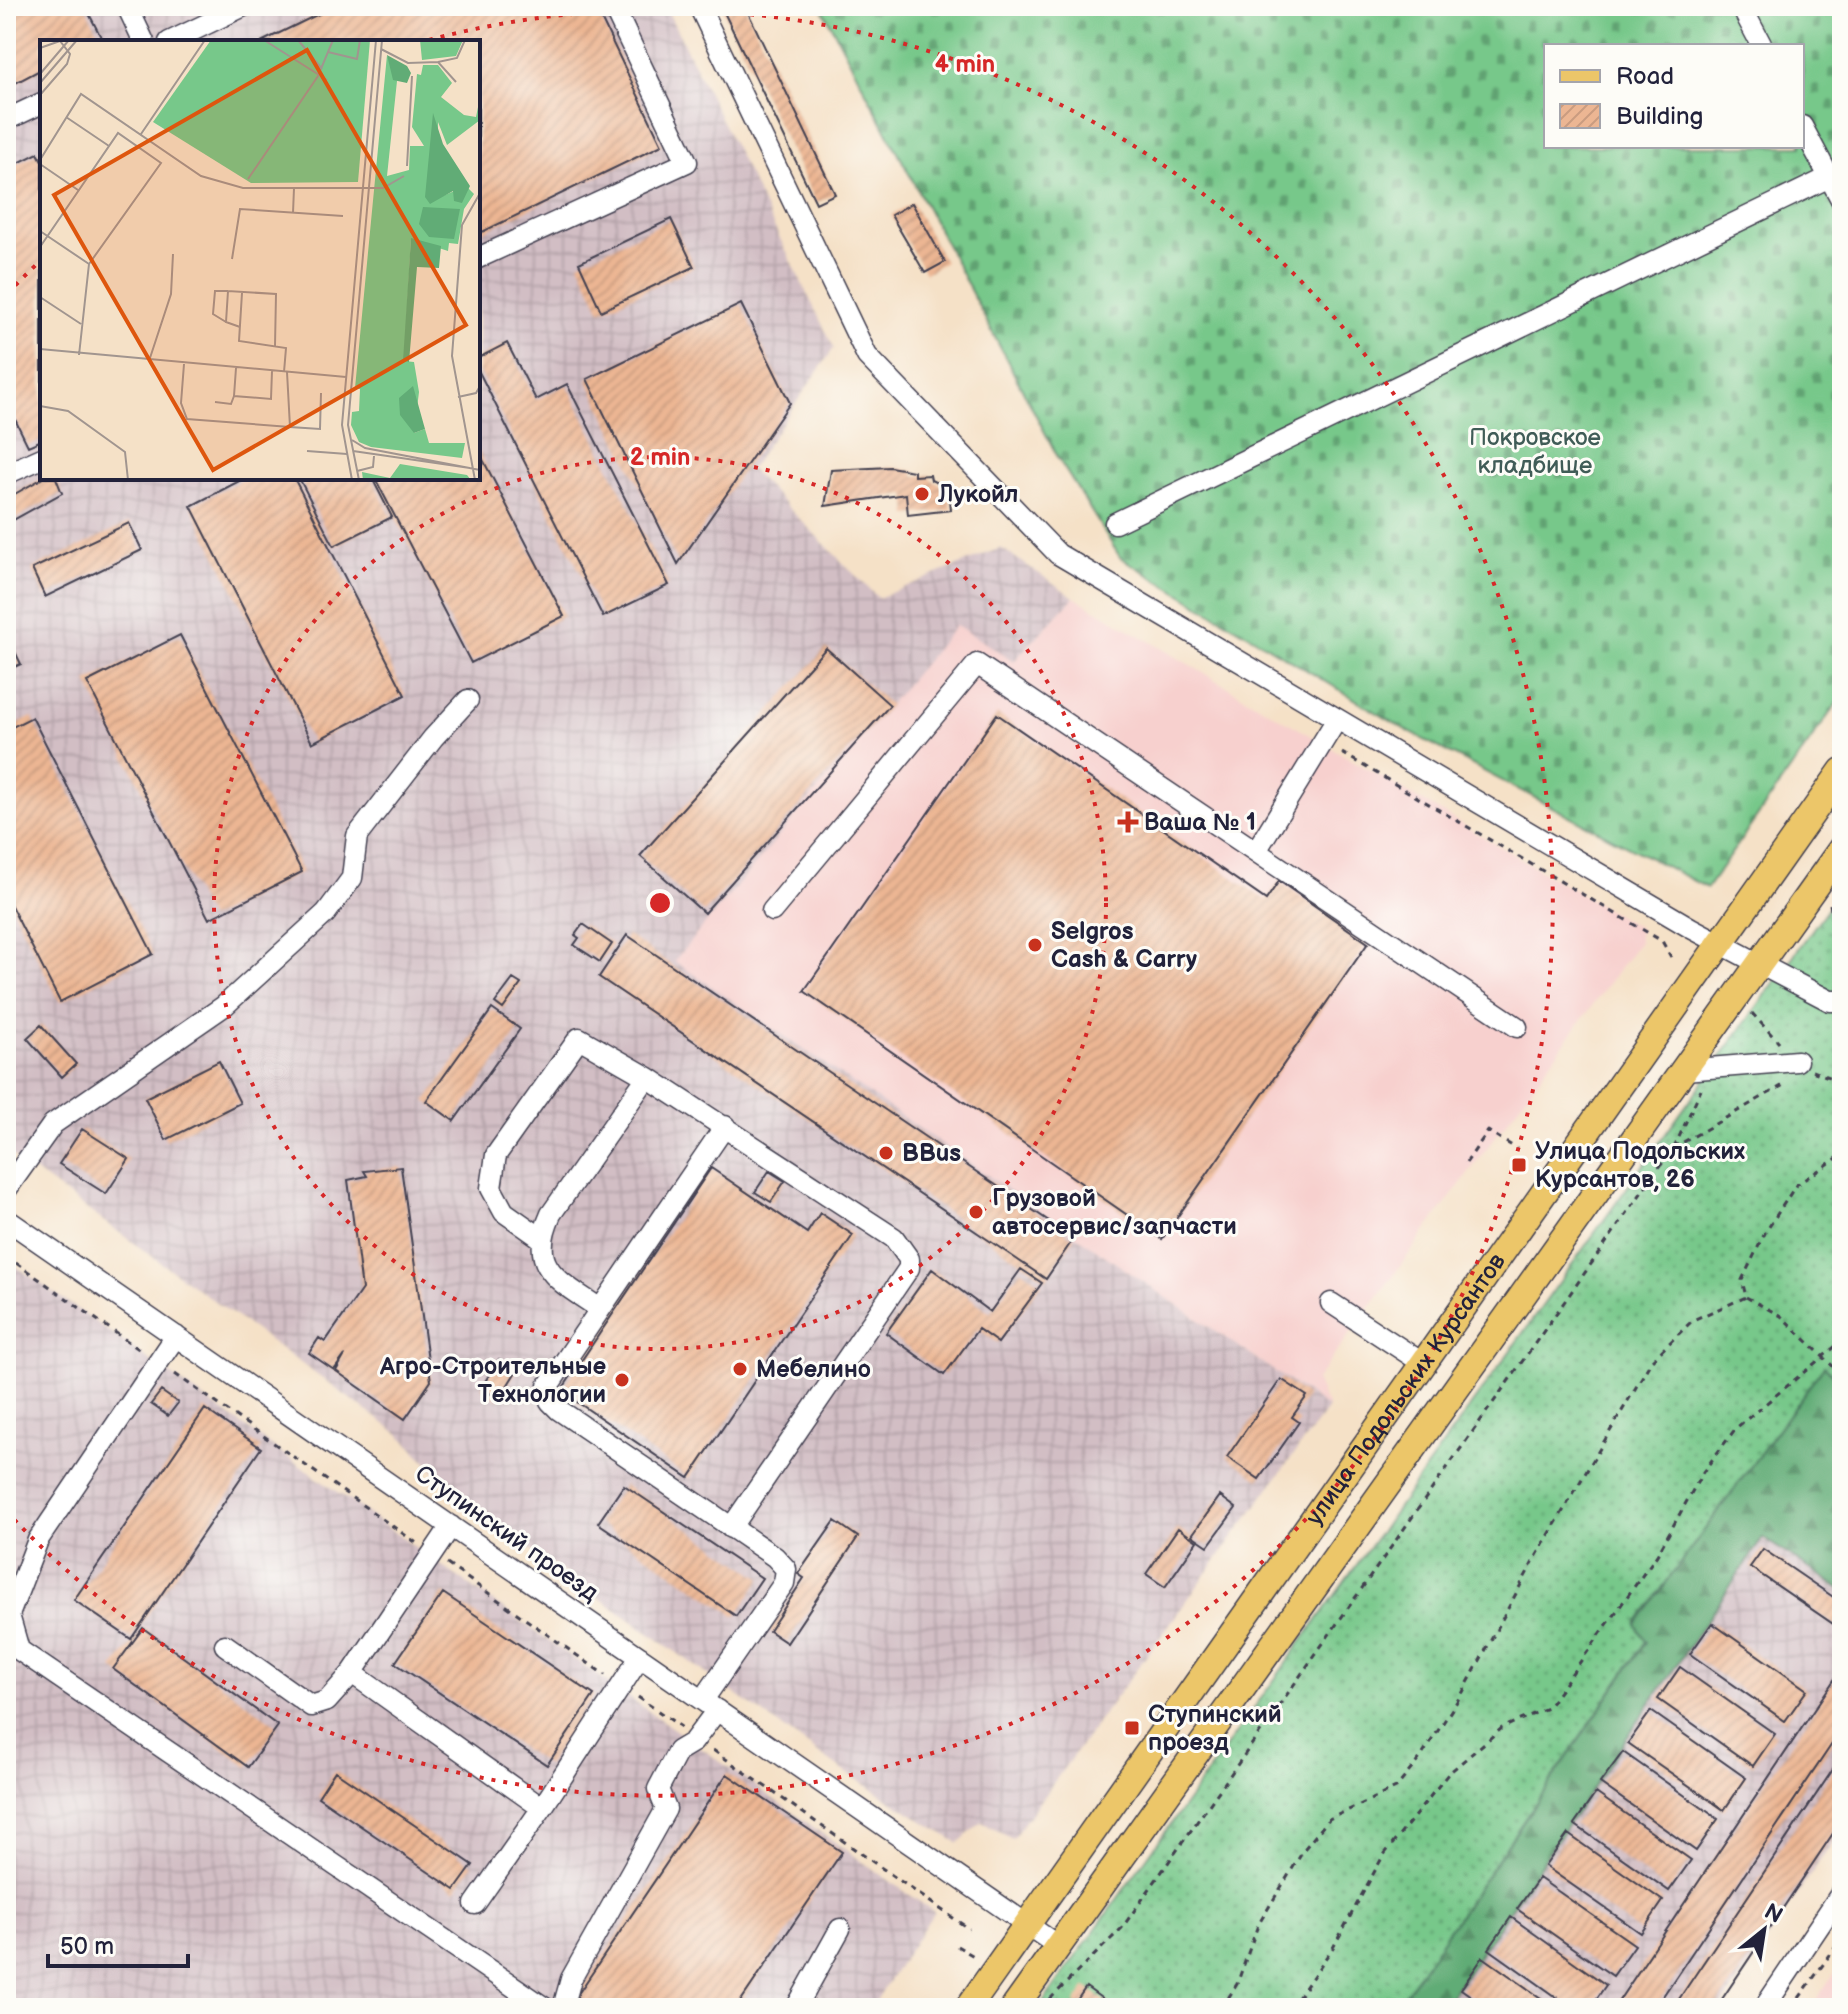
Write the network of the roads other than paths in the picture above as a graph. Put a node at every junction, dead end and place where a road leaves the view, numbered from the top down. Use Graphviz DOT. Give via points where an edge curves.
graph roads {
  1 [pos="127,6"];
  2 [pos="244,6"];
  3 [pos="613,6"];
  4 [pos="699,6"];
  5 [pos="1741,6"];
  6 [pos="143,40"];
  7 [pos="173,40"];
  8 [pos="1761,44"];
  9 [pos="40,104"];
  10 [pos="6,120"];
  11 [pos="1804,129"];
  12 [pos="1835,175"];
  13 [pos="1842,201"];
  14 [pos="480,257"];
  15 [pos="40,459"];
  16 [pos="6,474"];
  17 [pos="1115,523"];
  18 [pos="468,700"];
  19 [pos="1337,719"];
  20 [pos="1842,771"];
  21 [pos="1842,848"];
  22 [pos="1256,851"];
  23 [pos="772,911"];
  24 [pos="1719,943"];
  25 [pos="1759,966"];
  26 [pos="1842,1001"];
  27 [pos="1517,1027"];
  28 [pos="1797,1061"];
  29 [pos="1698,1069"];
  30 [pos="647,1077"];
  31 [pos="725,1126"];
  32 [pos="6,1190"];
  33 [pos="6,1219"];
  34 [pos="541,1238"];
  35 [pos="1331,1303"];
  36 [pos="600,1309"];
  37 [pos="176,1336"];
  38 [pos="1424,1364"];
  39 [pos="451,1526"];
  40 [pos="731,1528"];
  41 [pos="225,1645"];
  42 [pos="640,1657"];
  43 [pos="352,1673"];
  44 [pos="710,1705"];
  45 [pos="542,1808"];
  46 [pos="1842,1892"];
  47 [pos="475,1904"];
  48 [pos="1027,1924"];
  49 [pos="840,1929"];
  50 [pos="1058,1946"];
  51 [pos="545,2008"];
  52 [pos="563,2008"];
  53 [pos="796,2008"];
  54 [pos="968,2008"];
  55 [pos="1014,2008"];
  56 [pos="1764,2008"];
  1 -- 6 [label="street"];
  2 -- 7 [label="street"];
  3 -- 14 [label="street" via="687,162"];
  4 -- 19 [label="street" via="867,356 1058,554"];
  5 -- 8 [label="street"];
  9 -- 10 [label="street"];
  11 -- 12 [label="street"];
  12 -- 13 [label="street"];
  12 -- 17 [label="street"];
  15 -- 16 [label="street"];
  18 -- 32 [label="street" via="357,836 352,878 326,913 224,1006 53,1124"];
  19 -- 22 [label="street"];
  19 -- 24 [label="street"];
  20 -- 24 [label="main road, улица Подольских Курсантов"];
  21 -- 25 [label="main road, улица Подольских Курсантов"];
  22 -- 23 [label="street" via="977,664"];
  22 -- 27 [label="street"];
  24 -- 25 [label="street"];
  24 -- 38 [label="main road, улица Подольских Курсантов"];
  25 -- 26 [label="street" via="1830,1001"];
  25 -- 29 [label="main road, улица Подольских Курсантов"];
  28 -- 29 [label="street"];
  29 -- 50 [label="main road, улица Подольских Курсантов"];
  30 -- 31 [label="street"];
  30 -- 34 [label="street" via="551,1214"];
  30 -- 34 [label="street" via="579,1038 496,1155 491,1188 504,1212"];
  31 -- 36 [label="street"];
  31 -- 40 [label="street" via="894,1238 909,1259 909,1268"];
  33 -- 37 [label="street, Ступинский проезд"];
  34 -- 36 [label="street" via="544,1260 555,1278"];
  35 -- 38 [label="street"];
  36 -- 40 [label="street" via="548,1386 550,1401"];
  37 -- 39 [label="street, Ступинский проезд"];
  37 -- 51 [label="street" via="38,1540 9,1615 19,1650"];
  38 -- 48 [label="main road, улица Подольских Курсантов"];
  39 -- 42 [label="street, Ступинский проезд"];
  39 -- 43 [label="street"];
  40 -- 44 [label="street" via="786,1569 784,1583"];
  41 -- 43 [label="street" via="311,1706 327,1701"];
  42 -- 44 [label="street, Ступинский проезд"];
  42 -- 45 [label="street"];
  43 -- 45 [label="street"];
  44 -- 48 [label="street, Ступинский проезд"];
  44 -- 52 [label="street" via="696,1738 678,1751 658,1789 666,1809 571,1979"];
  45 -- 47 [label="street"];
  46 -- 56 [label="street"];
  48 -- 50 [label="street, Ступинский проезд"];
  48 -- 54 [label="main road, улица Подольских Курсантов"];
  49 -- 53 [label="street"];
  50 -- 55 [label="main road, улица Подольских Курсантов"];
}
